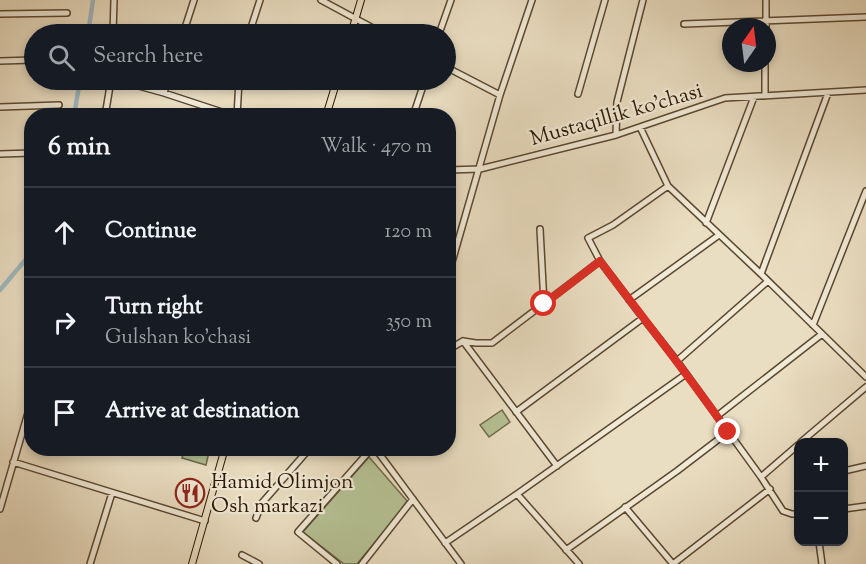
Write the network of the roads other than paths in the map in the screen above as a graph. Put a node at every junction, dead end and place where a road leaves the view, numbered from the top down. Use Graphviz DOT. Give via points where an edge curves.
graph roads {
  1 [pos="114,0"];
  2 [pos="194,0"];
  3 [pos="260,0"];
  4 [pos="321,0"];
  5 [pos="361,0"];
  6 [pos="451,0"];
  7 [pos="532,0"];
  8 [pos="605,0"];
  9 [pos="643,0"];
  10 [pos="766,0"];
  11 [pos="67,13"];
  12 [pos="0,14"];
  13 [pos="866,17"];
  14 [pos="766,18"];
  15 [pos="356,20"];
  16 [pos="776,23"];
  17 [pos="113,24"];
  18 [pos="186,24"];
  19 [pos="252,24"];
  20 [pos="355,24"];
  21 [pos="364,24"];
  22 [pos="443,24"];
  23 [pos="684,24"];
  24 [pos="722,24"];
  25 [pos="24,60"];
  26 [pos="0,61"];
  27 [pos="456,72"];
  28 [pos="765,72"];
  29 [pos="109,90"];
  30 [pos="153,90"];
  31 [pos="165,90"];
  32 [pos="238,90"];
  33 [pos="335,90"];
  34 [pos="422,90"];
  35 [pos="866,90"];
  36 [pos="164,93"];
  37 [pos="828,93"];
  38 [pos="578,94"];
  39 [pos="500,95"];
  40 [pos="765,96"];
  41 [pos="754,97"];
  42 [pos="59,105"];
  43 [pos="0,107"];
  44 [pos="106,108"];
  45 [pos="211,108"];
  46 [pos="237,108"];
  47 [pos="329,108"];
  48 [pos="416,108"];
  49 [pos="640,127"];
  50 [pos="616,135"];
  51 [pos="24,153"];
  52 [pos="0,154"];
  53 [pos="480,169"];
  54 [pos="456,170"];
  55 [pos="668,186"];
  56 [pos="866,191"];
  57 [pos="706,223"];
  58 [pos="540,228"];
  59 [pos="719,235"];
  60 [pos="456,249"];
  61 [pos="600,261"];
  62 [pos="761,274"];
  63 [pos="768,281"];
  64 [pos="629,300"];
  65 [pos="544,304"];
  66 [pos="643,318"];
  67 [pos="813,325"];
  68 [pos="822,334"];
  69 [pos="463,341"];
  70 [pos="456,345"];
  71 [pos="677,361"];
  72 [pos="686,374"];
  73 [pos="866,377"];
  74 [pos="866,387"];
  75 [pos="516,412"];
  76 [pos="717,416"];
  77 [pos="24,426"];
  78 [pos="728,432"];
  79 [pos="807,438"];
  80 [pos="794,449"];
  81 [pos="223,456"];
  82 [pos="303,456"];
  83 [pos="366,456"];
  84 [pos="379,456"];
  85 [pos="13,462"];
  86 [pos="556,466"];
  87 [pos="866,466"];
  88 [pos="848,470"];
  89 [pos="761,477"];
  90 [pos="770,489"];
  91 [pos="112,493"];
  92 [pos="517,494"];
  93 [pos="412,499"];
  94 [pos="866,506"];
  95 [pos="625,507"];
  96 [pos="848,508"];
  97 [pos="0,509"];
  98 [pos="794,514"];
  99 [pos="256,518"];
  100 [pos="205,521"];
  101 [pos="445,543"];
  102 [pos="820,546"];
  103 [pos="566,550"];
  104 [pos="242,555"];
  105 [pos="456,562"];
  106 [pos="90,564"];
  107 [pos="192,564"];
  108 [pos="259,564"];
  109 [pos="337,564"];
  110 [pos="362,564"];
  111 [pos="579,564"];
  112 [pos="673,564"];
  113 [pos="822,564"];
  1 -- 17 [label="street"];
  2 -- 18 [label="street"];
  3 -- 19 [label="street"];
  4 -- 15 [label="street"];
  5 -- 15 [label="main road"];
  6 -- 22 [label="street"];
  7 -- 39 [label="street"];
  8 -- 38 [label="street"];
  9 -- 50 [label="street" via="617,102"];
  10 -- 14 [label="street"];
  11 -- 12 [label="street"];
  13 -- 16 [label="street"];
  15 -- 20 [label="main road"];
  15 -- 21 [label="street"];
  23 -- 24 [label="street"];
  25 -- 26 [label="street"];
  27 -- 39 [label="street"];
  28 -- 40 [label="street"];
  29 -- 44 [label="street"];
  30 -- 36 [label="street"];
  31 -- 36 [label="street"];
  32 -- 46 [label="street"];
  33 -- 47 [label="main road"];
  34 -- 48 [label="street"];
  35 -- 37 [label="street, Mustaqillik ko'chasi"];
  36 -- 45 [label="street"];
  37 -- 40 [label="street, Mustaqillik ko'chasi"];
  37 -- 62 [label="street"];
  39 -- 53 [label="street"];
  40 -- 41 [label="street, Mustaqillik ko'chasi"];
  41 -- 49 [label="street, Mustaqillik ko'chasi" via="725,98"];
  41 -- 57 [label="street"];
  42 -- 43 [label="street"];
  49 -- 50 [label="street, Mustaqillik ko'chasi"];
  49 -- 55 [label="street"];
  50 -- 53 [label="street, Mustaqillik ko'chasi"];
  51 -- 52 [label="street"];
  53 -- 54 [label="street, Mustaqillik ko'chasi"];
  53 -- 60 [label="street"];
  55 -- 57 [label="street"];
  55 -- 61 [label="street" via="588,238"];
  56 -- 67 [label="street"];
  57 -- 59 [label="street"];
  58 -- 65 [label="street"];
  59 -- 62 [label="street"];
  59 -- 64 [label="street"];
  61 -- 64 [label="street"];
  61 -- 65 [label="street"];
  62 -- 63 [label="street"];
  63 -- 67 [label="street"];
  63 -- 71 [label="street"];
  64 -- 66 [label="street"];
  65 -- 69 [label="street" via="492,343"];
  66 -- 71 [label="street"];
  66 -- 75 [label="street"];
  67 -- 68 [label="street"];
  68 -- 73 [label="street"];
  68 -- 76 [label="street"];
  69 -- 70 [label="street"];
  69 -- 75 [label="street"];
  71 -- 72 [label="street"];
  72 -- 76 [label="street"];
  72 -- 86 [label="street"];
  74 -- 79 [label="street"];
  75 -- 86 [label="street"];
  76 -- 78 [label="street"];
  77 -- 85 [label="street"];
  78 -- 89 [label="street"];
  78 -- 95 [label="street"];
  80 -- 89 [label="street"];
  81 -- 100 [label="main road"];
  82 -- 99 [label="street" via="262,503"];
  83 -- 109 [label="street" via="298,532"];
  84 -- 93 [label="street"];
  85 -- 91 [label="street"];
  85 -- 97 [label="street"];
  86 -- 92 [label="street"];
  87 -- 88 [label="street"];
  89 -- 90 [label="street"];
  90 -- 98 [label="street" via="783,512"];
  90 -- 112 [label="street"];
  91 -- 100 [label="street"];
  91 -- 106 [label="street"];
  92 -- 101 [label="street"];
  92 -- 103 [label="street"];
  93 -- 101 [label="street"];
  93 -- 110 [label="street"];
  94 -- 96 [label="street"];
  95 -- 103 [label="street"];
  95 -- 112 [label="street"];
  100 -- 107 [label="main road"];
  101 -- 105 [label="street"];
  102 -- 113 [label="street"];
  103 -- 111 [label="street"];
  104 -- 108 [label="street"];
}
